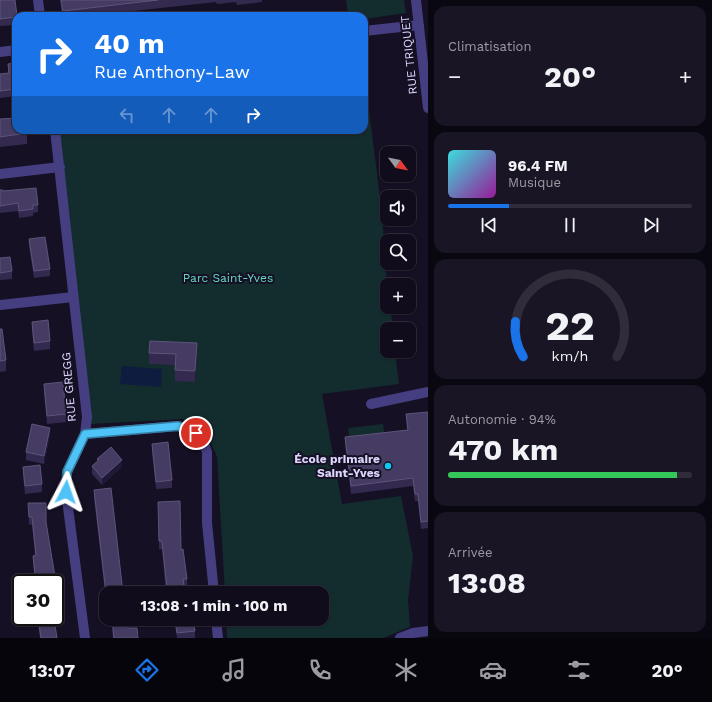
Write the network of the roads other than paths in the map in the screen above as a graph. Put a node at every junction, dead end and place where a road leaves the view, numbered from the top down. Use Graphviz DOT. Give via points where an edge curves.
graph roads {
  1 [pos="38,0"];
  2 [pos="416,0"];
  3 [pos="40,12"];
  4 [pos="419,25"];
  5 [pos="368,31"];
  6 [pos="12,50"];
  7 [pos="0,52"];
  8 [pos="428,108"];
  9 [pos="56,134"];
  10 [pos="60,167"];
  11 [pos="0,174"];
  12 [pos="73,297"];
  13 [pos="0,305"];
  14 [pos="428,392"];
  15 [pos="371,404"];
  16 [pos="85,434"];
  17 [pos="213,586"];
  18 [pos="217,626"];
  19 [pos="428,631"];
  20 [pos="84,638"];
  21 [pos="218,638"];
  22 [pos="400,638"];
  1 -- 3 [label="street"];
  2 -- 4 [label="street, RUE TRIQUET"];
  4 -- 5 [label="street"];
  4 -- 8 [label="street, RUE TRIQUET"];
  6 -- 7 [label="street"];
  9 -- 10 [label="street, RUE GREGG"];
  10 -- 11 [label="street"];
  10 -- 12 [label="street, RUE GREGG"];
  12 -- 13 [label="street"];
  12 -- 16 [label="street, RUE GREGG" via="87,417"];
  14 -- 15 [label="street"];
  16 -- 17 [label="street" via="178,426 196,433 203,441 207,452 206,523"];
  16 -- 20 [label="street, RUE GREGG" via="67,472 66,492"];
  18 -- 21 [label="street"];
  19 -- 22 [label="street"];
}
